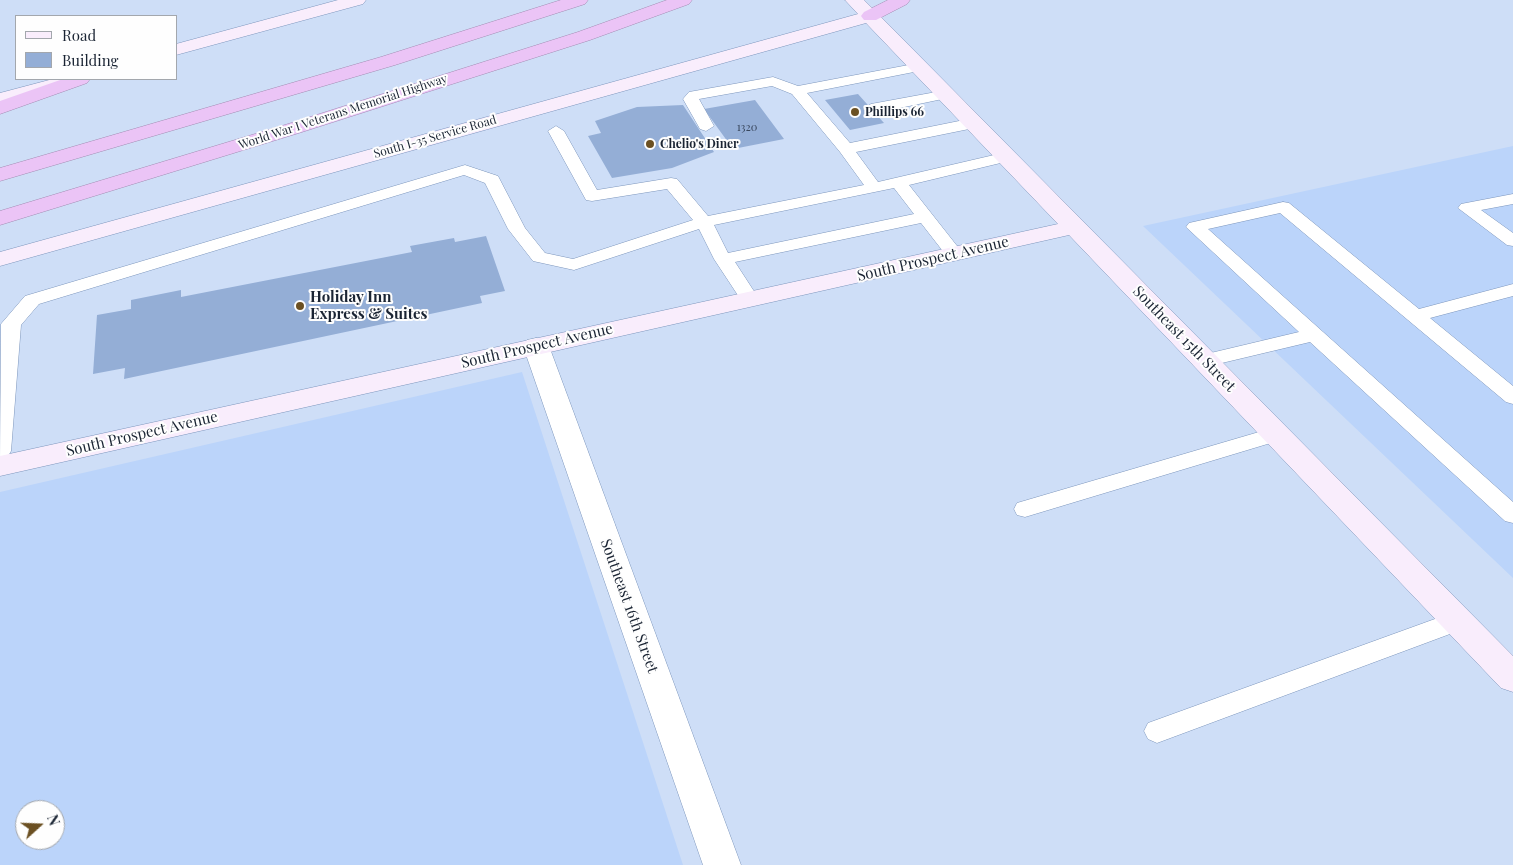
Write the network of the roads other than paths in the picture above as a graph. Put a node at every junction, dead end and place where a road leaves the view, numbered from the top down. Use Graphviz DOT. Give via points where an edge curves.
graph roads {
  1 [pos="357,0"];
  2 [pos="579,0"];
  3 [pos="683,0"];
  4 [pos="854,0"];
  5 [pos="900,0"];
  6 [pos="870,16"];
  7 [pos="178,49"];
  8 [pos="919,67"];
  9 [pos="70,80"];
  10 [pos="77,80"];
  11 [pos="797,91"];
  12 [pos="946,94"];
  13 [pos="0,99"];
  14 [pos="0,108"];
  15 [pos="872,109"];
  16 [pos="838,116"];
  17 [pos="820,119"];
  18 [pos="974,123"];
  19 [pos="706,126"];
  20 [pos="556,131"];
  21 [pos="846,149"];
  22 [pos="1006,157"];
  23 [pos="0,175"];
  24 [pos="898,182"];
  25 [pos="874,188"];
  26 [pos="1513,199"];
  27 [pos="925,217"];
  28 [pos="0,218"];
  29 [pos="704,222"];
  30 [pos="1074,227"];
  31 [pos="1513,241"];
  32 [pos="955,254"];
  33 [pos="0,258"];
  34 [pos="723,259"];
  35 [pos="1513,290"];
  36 [pos="750,299"];
  37 [pos="1416,316"];
  38 [pos="1312,335"];
  39 [pos="536,346"];
  40 [pos="1205,361"];
  41 [pos="1513,397"];
  42 [pos="1276,434"];
  43 [pos="0,451"];
  44 [pos="0,466"];
  45 [pos="1025,510"];
  46 [pos="1513,514"];
  47 [pos="1457,621"];
  48 [pos="1513,678"];
  49 [pos="1157,731"];
  50 [pos="722,865"];
  1 -- 7 [label="main road"];
  2 -- 23 [label="highway" via="378,64"];
  3 -- 28 [label="highway, World War I Veterans Memorial Highway" via="566,42"];
  4 -- 6 [label="main road, Southeast 15th Street"];
  5 -- 6 [label="highway"];
  6 -- 8 [label="main road, Southeast 15th Street"];
  6 -- 33 [label="main road, South I-35 Service Road"];
  8 -- 11 [label="lane"];
  8 -- 12 [label="main road, Southeast 15th Street"];
  9 -- 13 [label="main road"];
  10 -- 14 [label="highway"];
  11 -- 17 [label="lane"];
  11 -- 19 [label="lane" via="773,81 694,95 691,99"];
  12 -- 15 [label="lane"];
  12 -- 18 [label="main road, Southeast 15th Street"];
  16 -- 17 [label="lane"];
  17 -- 21 [label="lane"];
  18 -- 21 [label="lane"];
  18 -- 22 [label="main road, Southeast 15th Street"];
  20 -- 29 [label="lane" via="592,196 671,183"];
  21 -- 25 [label="lane"];
  22 -- 24 [label="lane"];
  22 -- 30 [label="main road, Southeast 15th Street"];
  24 -- 25 [label="lane"];
  24 -- 27 [label="lane"];
  25 -- 29 [label="lane"];
  26 -- 31 [label="lane" via="1467,208"];
  27 -- 32 [label="lane"];
  27 -- 34 [label="lane"];
  29 -- 34 [label="lane"];
  29 -- 43 [label="lane" via="574,265 539,257 517,229 492,180 465,170 32,300 11,324"];
  30 -- 32 [label="main road, South Prospect Avenue"];
  30 -- 40 [label="main road, Southeast 15th Street"];
  32 -- 36 [label="main road, South Prospect Avenue"];
  34 -- 36 [label="lane"];
  35 -- 37 [label="lane"];
  36 -- 39 [label="main road, South Prospect Avenue"];
  37 -- 38 [label="lane" via="1283,207 1195,227"];
  37 -- 41 [label="lane"];
  38 -- 40 [label="lane"];
  38 -- 46 [label="lane"];
  39 -- 44 [label="main road, South Prospect Avenue"];
  39 -- 50 [label="street, Southeast 16th Street"];
  40 -- 42 [label="main road, Southeast 15th Street"];
  42 -- 45 [label="lane"];
  42 -- 47 [label="main road, Southeast 15th Street"];
  47 -- 48 [label="main road, Southeast 15th Street"];
  47 -- 49 [label="lane"];
}
